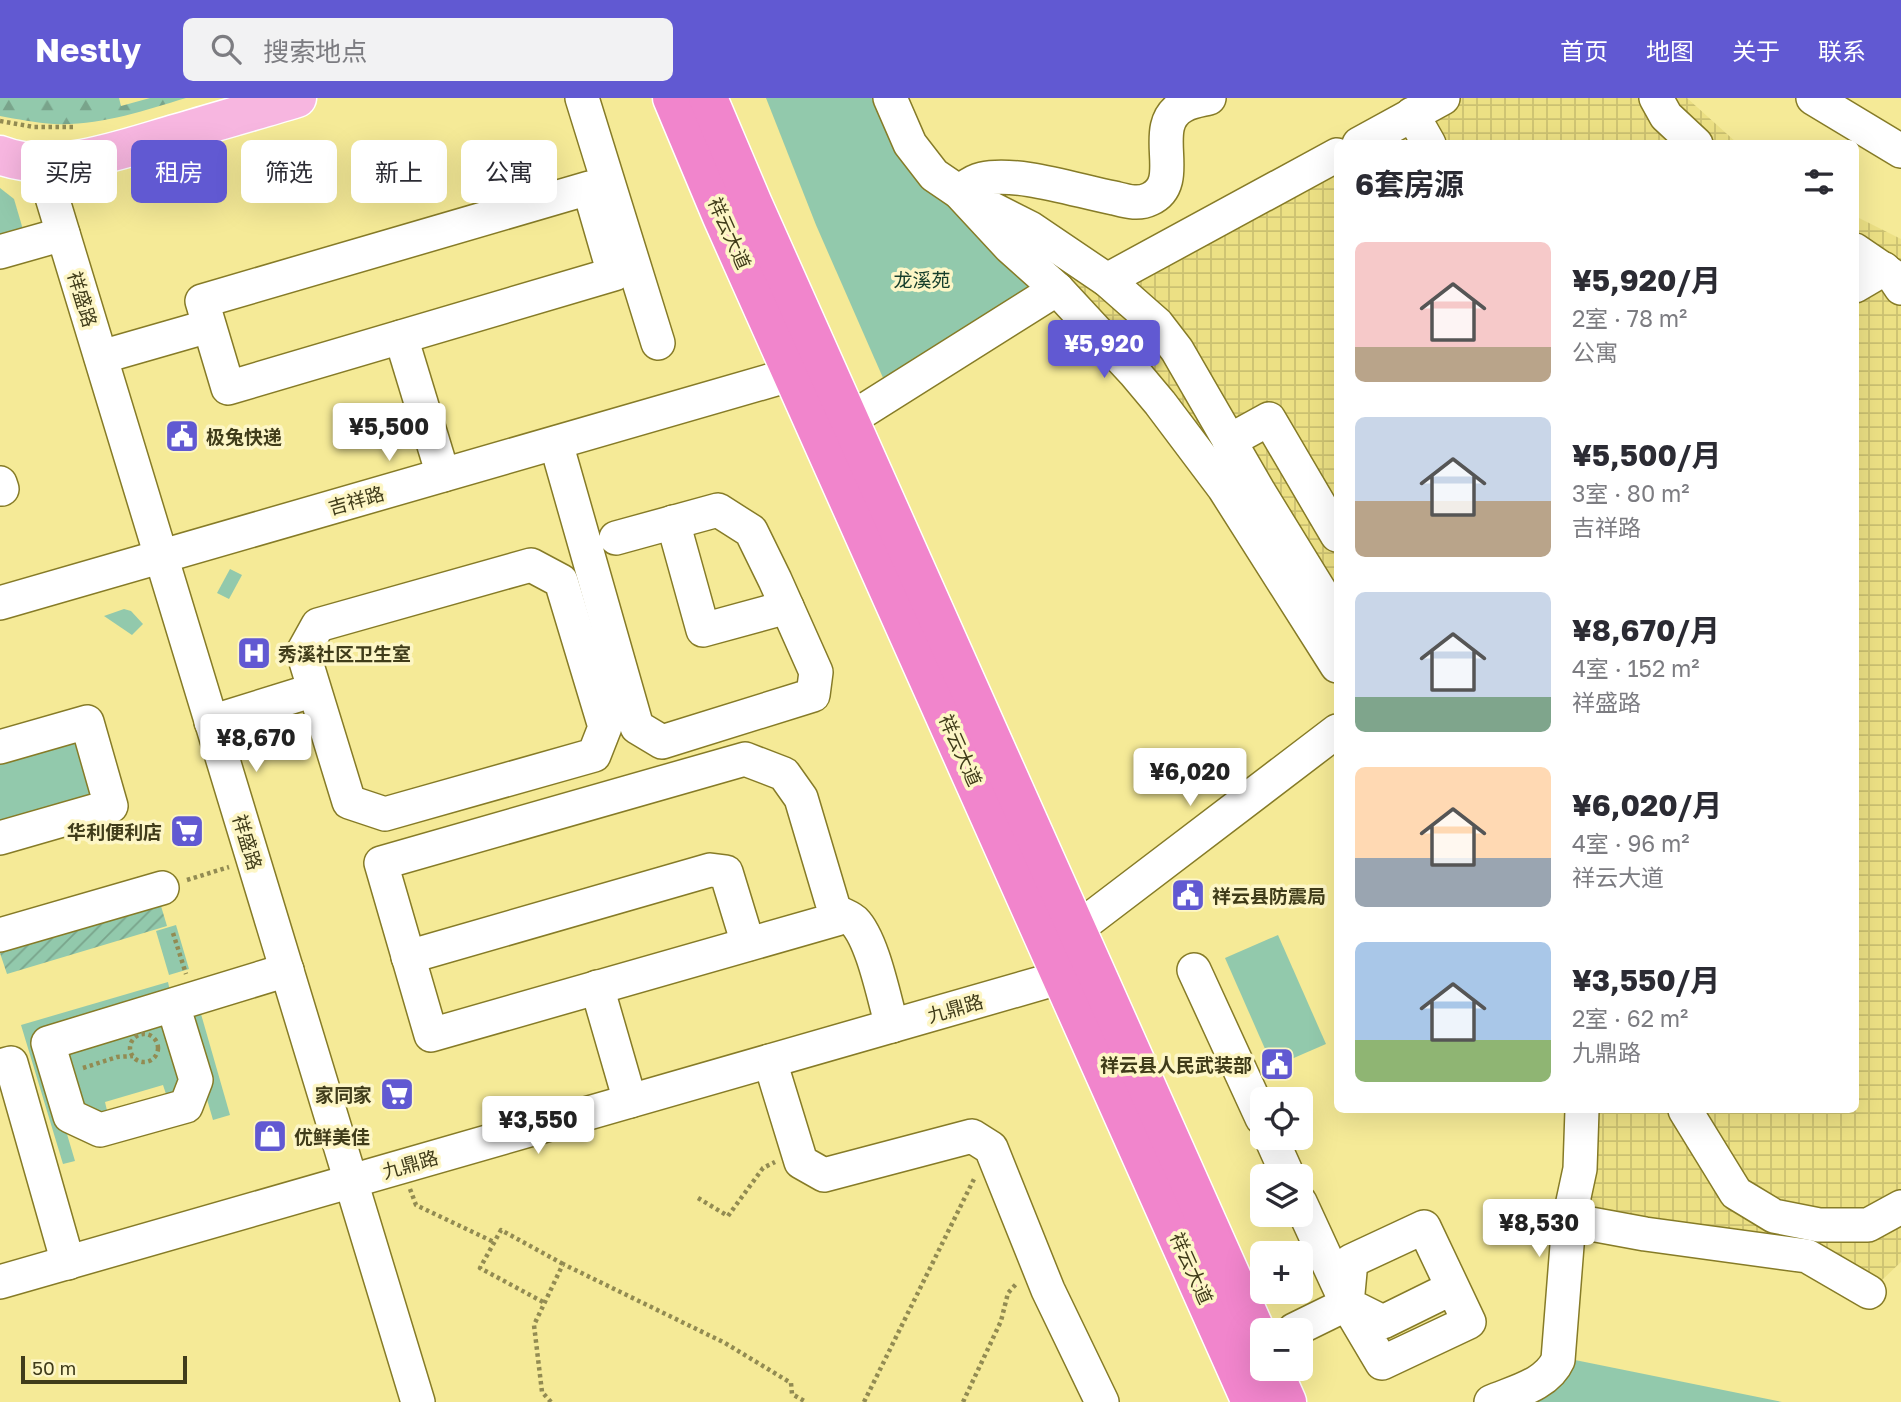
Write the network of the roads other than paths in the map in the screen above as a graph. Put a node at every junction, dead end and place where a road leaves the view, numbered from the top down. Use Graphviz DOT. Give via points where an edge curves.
graph roads {
  1 [pos="297,98"];
  2 [pos="582,98"];
  3 [pos="673,98"];
  4 [pos="708,98"];
  5 [pos="890,98"];
  6 [pos="1209,98"];
  7 [pos="1443,98"];
  8 [pos="1656,98"];
  9 [pos="1813,98"];
  10 [pos="259,104"];
  11 [pos="1412,114"];
  12 [pos="1366,140"];
  13 [pos="1427,140"];
  14 [pos="1692,140"];
  15 [pos="117,150"];
  16 [pos="1901,151"];
  17 [pos="0,155"];
  18 [pos="1334,157"];
  19 [pos="21,161"];
  20 [pos="959,192"];
  21 [pos="54,203"];
  22 [pos="63,234"];
  23 [pos="0,253"];
  24 [pos="1859,253"];
  25 [pos="1893,279"];
  26 [pos="1107,280"];
  27 [pos="1859,284"];
  28 [pos="1057,289"];
  29 [pos="212,335"];
  30 [pos="401,337"];
  31 [pos="657,343"];
  32 [pos="103,366"];
  33 [pos="808,369"];
  34 [pos="849,420"];
  35 [pos="1229,441"];
  36 [pos="556,443"];
  37 [pos="443,475"];
  38 [pos="0,483"];
  39 [pos="0,489"];
  40 [pos="673,522"];
  41 [pos="1334,530"];
  42 [pos="616,538"];
  43 [pos="161,556"];
  44 [pos="0,603"];
  45 [pos="787,607"];
  46 [pos="1334,614"];
  47 [pos="1334,661"];
  48 [pos="314,690"];
  49 [pos="211,722"];
  50 [pos="1334,732"];
  51 [pos="0,747"];
  52 [pos="0,838"];
  53 [pos="162,888"];
  54 [pos="834,911"];
  55 [pos="1077,929"];
  56 [pos="0,935"];
  57 [pos="748,944"];
  58 [pos="408,957"];
  59 [pos="287,970"];
  60 [pos="1194,970"];
  61 [pos="1077,972"];
  62 [pos="597,988"];
  63 [pos="183,1001"];
  64 [pos="892,1026"];
  65 [pos="769,1061"];
  66 [pos="0,1066"];
  67 [pos="1250,1092"];
  68 [pos="630,1101"];
  69 [pos="1582,1113"];
  70 [pos="1687,1113"];
  71 [pos="351,1181"];
  72 [pos="1901,1207"];
  73 [pos="1569,1220"];
  74 [pos="1311,1227"];
  75 [pos="68,1263"];
  76 [pos="0,1282"];
  77 [pos="1869,1293"];
  78 [pos="1346,1304"];
  79 [pos="1313,1320"];
  80 [pos="1250,1321"];
  81 [pos="1278,1381"];
  82 [pos="418,1402"];
  83 [pos="1102,1402"];
  84 [pos="1251,1402"];
  85 [pos="1287,1402"];
  86 [pos="1491,1402"];
  1 -- 10 [label="main road"];
  2 -- 31 [label="street"];
  3 -- 33 [label="highway, 祥云大道" via="722,217"];
  4 -- 33 [label="highway, 祥云大道" via="753,204"];
  5 -- 20 [label="street" via="918,157"];
  6 -- 20 [label="street" via="1186,104 1169,119 1166,183 1146,201 997,177 974,181"];
  7 -- 11 [label="street"];
  8 -- 14 [label="street" via="1666,116"];
  9 -- 16 [label="street"];
  10 -- 15 [label="main road"];
  11 -- 12 [label="street"];
  11 -- 13 [label="street"];
  17 -- 19 [label="main road"];
  18 -- 26 [label="street"];
  20 -- 26 [label="street" via="1030,228"];
  20 -- 28 [label="street"];
  21 -- 22 [label="street, 祥盛路"];
  22 -- 23 [label="street"];
  22 -- 32 [label="street, 祥盛路"];
  24 -- 25 [label="street"];
  25 -- 27 [label="street"];
  26 -- 35 [label="street" via="1164,332"];
  28 -- 34 [label="street"];
  28 -- 47 [label="street" via="1143,383 1224,488"];
  29 -- 30 [label="street" via="228,388"];
  29 -- 30 [label="street" via="202,301 589,188 614,274"];
  29 -- 32 [label="street"];
  30 -- 37 [label="street"];
  32 -- 43 [label="street, 祥盛路"];
  33 -- 34 [label="highway, 祥云大道"];
  33 -- 36 [label="street, 吉祥路"];
  33 -- 61 [label="highway, 祥云大道"];
  34 -- 55 [label="highway, 祥云大道"];
  35 -- 41 [label="street" via="1269,419"];
  35 -- 46 [label="street"];
  36 -- 37 [label="street, 吉祥路"];
  36 -- 45 [label="street" via="637,727 662,742 813,695 816,672"];
  37 -- 43 [label="street, 吉祥路"];
  38 -- 39 [label="street"];
  40 -- 42 [label="street"];
  40 -- 45 [label="street" via="718,510 751,531"];
  40 -- 45 [label="street" via="703,630"];
  43 -- 44 [label="street, 吉祥路"];
  43 -- 49 [label="street, 祥盛路"];
  48 -- 48 [label="street" via="349,802 385,814 594,755 605,727 561,580 531,565 318,625 303,652"];
  48 -- 49 [label="street"];
  49 -- 59 [label="street, 祥盛路"];
  50 -- 55 [label="street"];
  51 -- 52 [label="street" via="87,722 111,806"];
  53 -- 56 [label="street"];
  54 -- 57 [label="street" via="836,919"];
  54 -- 58 [label="street" via="801,798 783,774 745,759 381,863"];
  54 -- 64 [label="street" via="848,916 863,933"];
  55 -- 61 [label="highway, 祥云大道"];
  57 -- 58 [label="street" via="726,872 710,870"];
  57 -- 62 [label="street"];
  58 -- 62 [label="street" via="431,1035"];
  59 -- 63 [label="street"];
  59 -- 71 [label="street, 祥盛路"];
  60 -- 67 [label="street"];
  61 -- 64 [label="street, 九鼎路"];
  61 -- 80 [label="highway, 祥云大道"];
  61 -- 84 [label="highway, 祥云大道"];
  62 -- 68 [label="street"];
  63 -- 63 [label="street" via="48,1043 70,1116 100,1130 186,1106 196,1080"];
  64 -- 65 [label="street, 九鼎路"];
  65 -- 68 [label="street, 九鼎路"];
  65 -- 83 [label="street" via="801,1162 824,1175 972,1136 991,1148 1048,1290"];
  66 -- 75 [label="street" via="11,1063"];
  68 -- 71 [label="street, 九鼎路"];
  69 -- 73 [label="street" via="1580,1168"];
  70 -- 72 [label="street" via="1736,1193 1774,1216 1819,1225 1868,1225"];
  71 -- 75 [label="street, 九鼎路"];
  71 -- 82 [label="street, 祥盛路"];
  73 -- 77 [label="street" via="1807,1256"];
  73 -- 86 [label="street" via="1558,1360 1544,1378"];
  74 -- 78 [label="street"];
  75 -- 76 [label="street, 九鼎路"];
  78 -- 78 [label="street" via="1351,1261 1424,1227 1452,1288 1383,1322"];
  78 -- 79 [label="street"];
  81 -- 85 [label="highway"];
}
